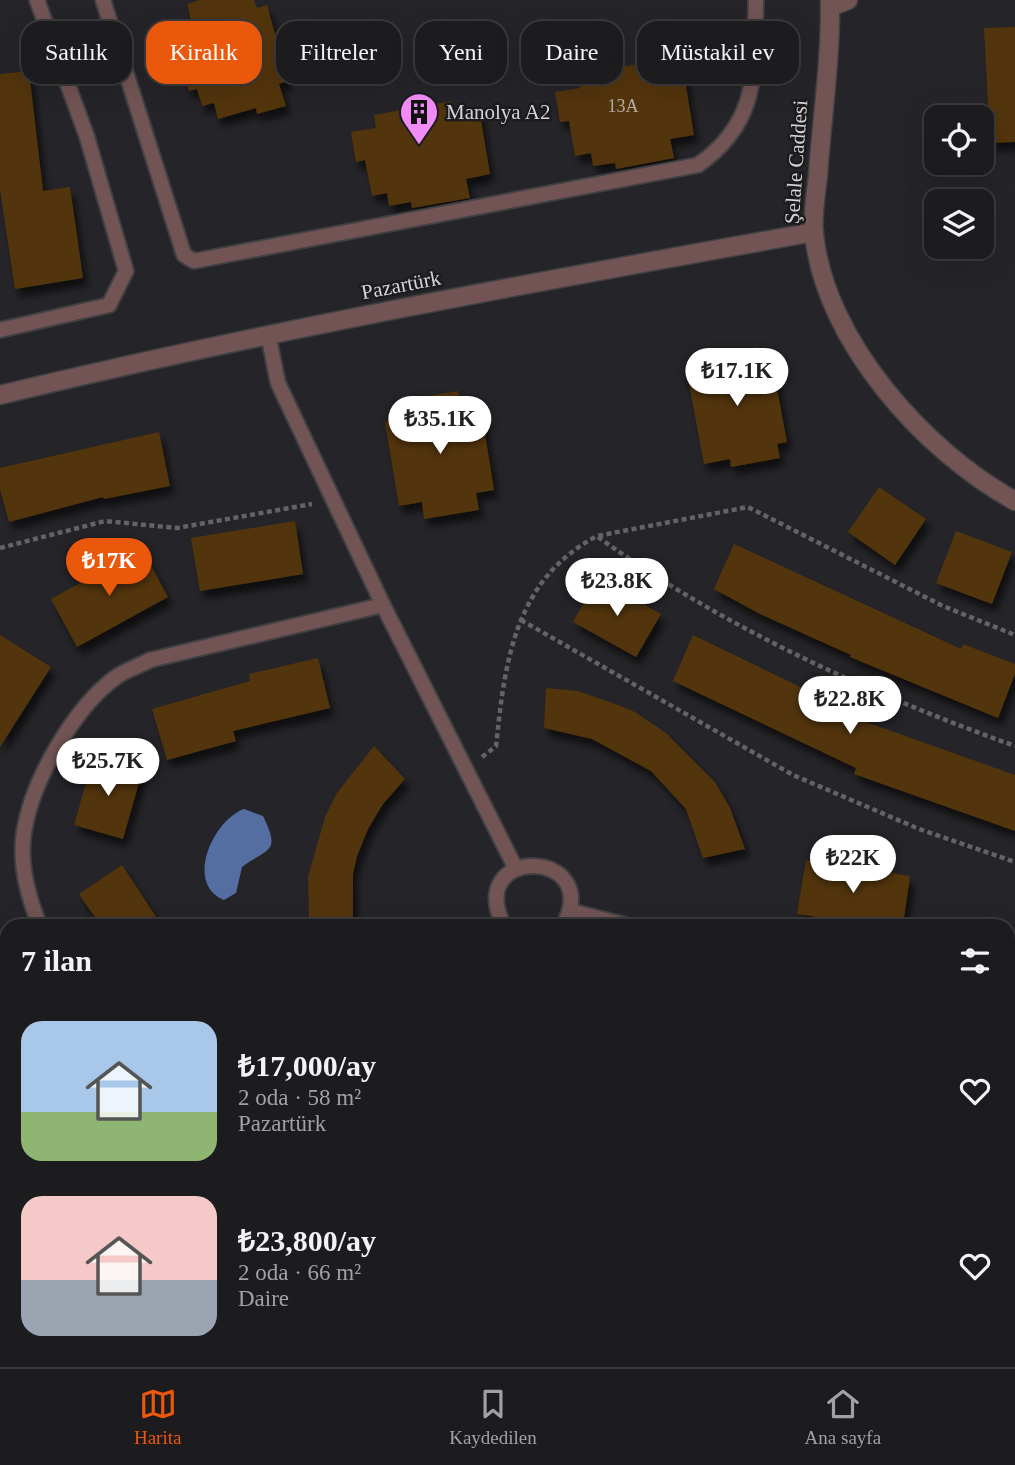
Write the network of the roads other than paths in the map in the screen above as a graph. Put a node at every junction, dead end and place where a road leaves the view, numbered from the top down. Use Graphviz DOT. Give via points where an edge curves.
graph roads {
  1 [pos="37,0"];
  2 [pos="103,0"];
  3 [pos="756,0"];
  4 [pos="848,0"];
  5 [pos="830,3"];
  6 [pos="814,232"];
  7 [pos="0,330"];
  8 [pos="268,334"];
  9 [pos="0,395"];
  10 [pos="1015,501"];
  11 [pos="383,605"];
  12 [pos="515,867"];
  13 [pos="571,911"];
  14 [pos="37,919"];
  15 [pos="500,919"];
  16 [pos="567,919"];
  17 [pos="602,919"];
  1 -- 7 [label="lane" via="87,137 126,271 109,305"];
  2 -- 3 [label="lane" via="184,255 194,261 698,165 720,149 740,123 754,73"];
  4 -- 5 [label="street"];
  5 -- 6 [label="street, Şelale Caddesi"];
  6 -- 8 [label="street, Pazartürk"];
  6 -- 10 [label="street, Şelale Caddesi" via="824,281 861,359 923,433 991,488"];
  8 -- 9 [label="street, Pazartürk"];
  8 -- 11 [label="lane" via="278,383"];
  11 -- 12 [label="lane"];
  11 -- 14 [label="lane" via="150,660 116,677 67,729 35,790 24,833 27,894"];
  12 -- 13 [label="lane" via="537,863 557,871 570,889"];
  12 -- 15 [label="lane" via="499,884 495,908"];
  13 -- 16 [label="lane"];
  13 -- 17 [label="lane"];
}
